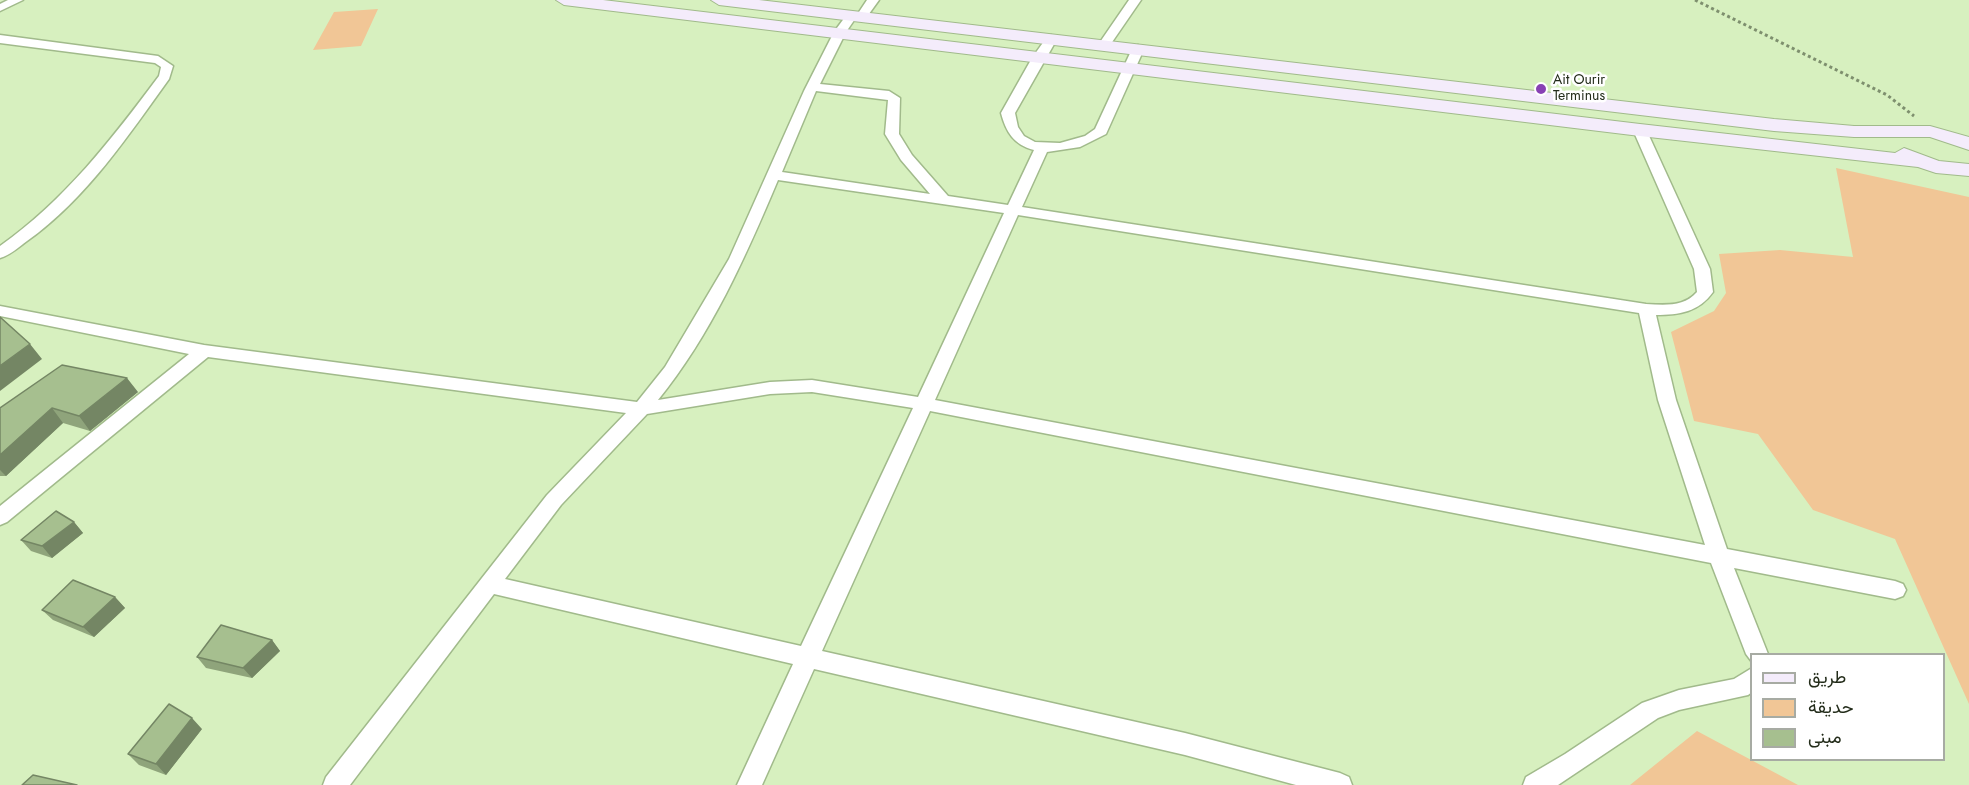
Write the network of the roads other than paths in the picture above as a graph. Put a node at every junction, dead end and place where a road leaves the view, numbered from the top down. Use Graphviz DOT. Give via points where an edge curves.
graph roads {
  1 [pos="17,0"];
  2 [pos="564,0"];
  3 [pos="718,0"];
  4 [pos="873,0"];
  5 [pos="1135,0"];
  6 [pos="0,8"];
  7 [pos="857,15"];
  8 [pos="840,32"];
  9 [pos="0,39"];
  10 [pos="1051,39"];
  11 [pos="1104,45"];
  12 [pos="1138,49"];
  13 [pos="1038,58"];
  14 [pos="1128,68"];
  15 [pos="812,87"];
  16 [pos="1640,130"];
  17 [pos="1893,134"];
  18 [pos="1969,144"];
  19 [pos="1042,147"];
  20 [pos="1918,161"];
  21 [pos="1969,170"];
  22 [pos="774,176"];
  23 [pos="943,200"];
  24 [pos="1013,210"];
  25 [pos="0,253"];
  26 [pos="1646,309"];
  27 [pos="0,311"];
  28 [pos="204,351"];
  29 [pos="924,404"];
  30 [pos="641,409"];
  31 [pos="0,517"];
  32 [pos="1719,558"];
  33 [pos="488,584"];
  34 [pos="1895,590"];
  35 [pos="1757,653"];
  36 [pos="807,658"];
  37 [pos="1750,680"];
  38 [pos="335,785"];
  39 [pos="749,785"];
  40 [pos="1340,785"];
  41 [pos="1535,785"];
  1 -- 6 [label="street"];
  2 -- 8 [label="main road"];
  3 -- 7 [label="main road"];
  4 -- 7 [label="street"];
  5 -- 11 [label="street"];
  7 -- 8 [label="street"];
  7 -- 10 [label="main road"];
  8 -- 13 [label="main road"];
  8 -- 15 [label="street"];
  9 -- 25 [label="street" via="158,60 167,66 165,76 95,170 26,237"];
  10 -- 11 [label="main road"];
  10 -- 13 [label="street"];
  11 -- 12 [label="main road"];
  12 -- 14 [label="street"];
  12 -- 17 [label="main road" via="1658,112"];
  13 -- 14 [label="main road"];
  13 -- 19 [label="street" via="1008,113 1012,133"];
  14 -- 16 [label="main road"];
  14 -- 19 [label="street" via="1101,131 1077,145"];
  15 -- 22 [label="street"];
  15 -- 23 [label="street" via="894,98 892,134"];
  16 -- 20 [label="main road"];
  16 -- 26 [label="street" via="1705,281 1705,292 1690,306"];
  17 -- 18 [label="main road" via="1929,130"];
  17 -- 20 [label="main road" via="1890,139 1894,146"];
  19 -- 24 [label="street"];
  20 -- 21 [label="main road"];
  22 -- 23 [label="street"];
  22 -- 30 [label="street" via="737,259 698,329 672,371"];
  23 -- 24 [label="street"];
  24 -- 26 [label="street"];
  24 -- 29 [label="street"];
  26 -- 32 [label="street" via="1667,400"];
  27 -- 28 [label="street"];
  28 -- 30 [label="street"];
  28 -- 31 [label="street"];
  29 -- 30 [label="street" via="812,386 770,388"];
  29 -- 32 [label="street"];
  29 -- 36 [label="street"];
  30 -- 33 [label="street" via="554,500"];
  32 -- 34 [label="street"];
  32 -- 35 [label="street"];
  33 -- 36 [label="street"];
  33 -- 38 [label="street"];
  36 -- 39 [label="street"];
  36 -- 40 [label="street" via="1185,744"];
  37 -- 41 [label="street" via="1740,688 1650,710"];
}
